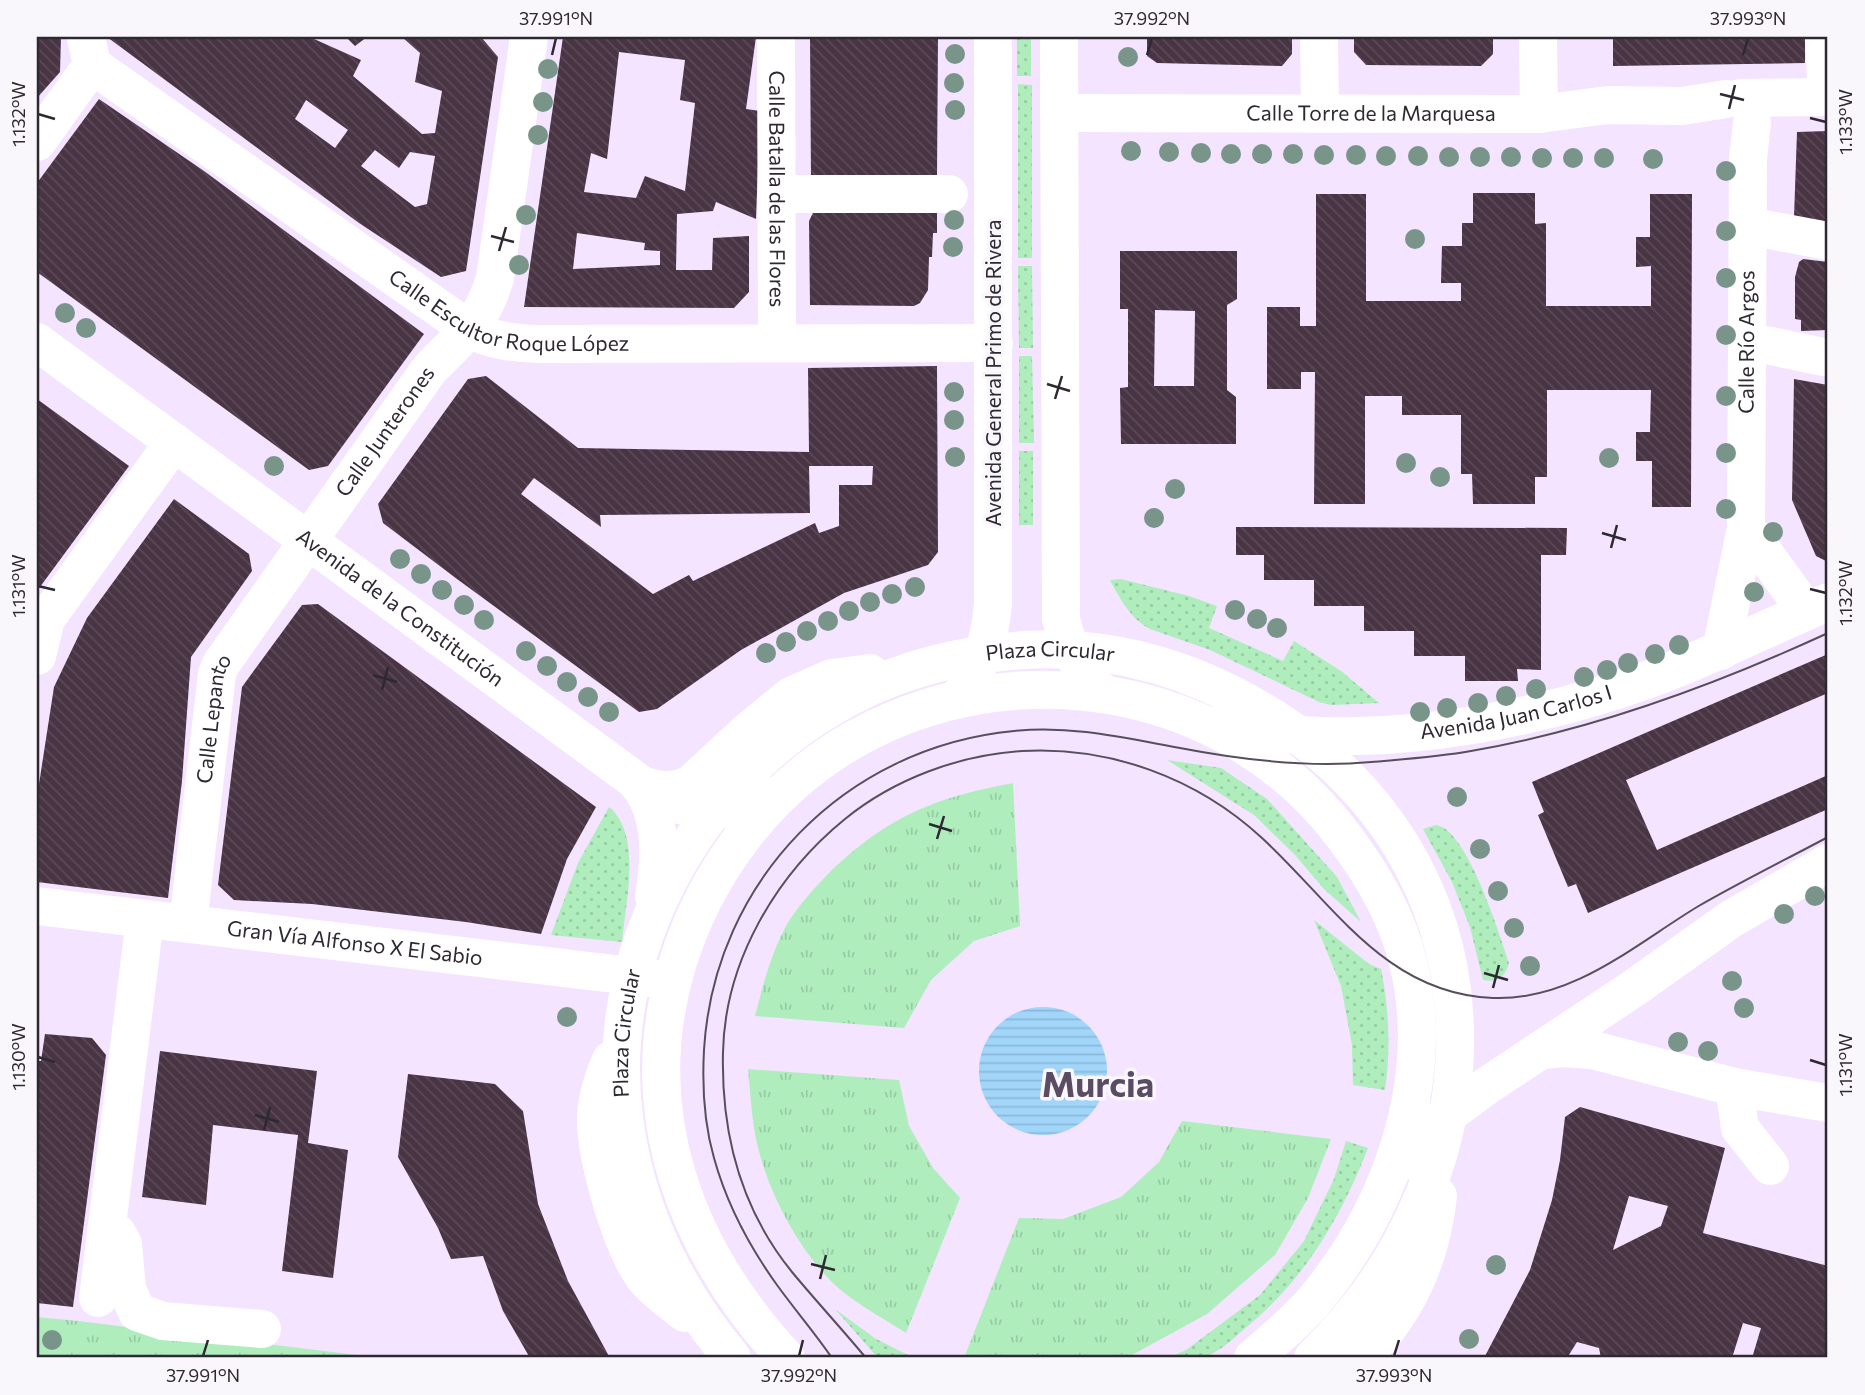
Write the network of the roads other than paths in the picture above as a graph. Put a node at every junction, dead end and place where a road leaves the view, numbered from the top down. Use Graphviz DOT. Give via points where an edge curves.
graph roads {
  1 [pos="529,37"];
  2 [pos="776,37"];
  3 [pos="993,37"];
  4 [pos="1059,37"];
  5 [pos="1319,37"];
  6 [pos="1538,37"];
  7 [pos="1822,44"];
  8 [pos="89,51"];
  9 [pos="1827,97"];
  10 [pos="1059,113"];
  11 [pos="1320,113"];
  12 [pos="1539,114"];
  13 [pos="1742,119"];
  14 [pos="37,142"];
  15 [pos="777,194"];
  16 [pos="949,194"];
  17 [pos="1748,226"];
  18 [pos="1828,241"];
  19 [pos="470,330"];
  20 [pos="1748,341"];
  21 [pos="37,342"];
  22 [pos="994,342"];
  23 [pos="777,343"];
  24 [pos="1828,358"];
  25 [pos="174,442"];
  26 [pos="1746,528"];
  27 [pos="308,542"];
  28 [pos="1817,606"];
  29 [pos="1070,649"];
  30 [pos="1721,651"];
  31 [pos="984,654"];
  32 [pos="37,656"];
  33 [pos="910,671"];
  34 [pos="1104,694"];
  35 [pos="956,700"];
  36 [pos="1186,717"];
  37 [pos="1300,735"];
  38 [pos="638,784"];
  39 [pos="783,792"];
  40 [pos="713,809"];
  41 [pos="1828,863"];
  42 [pos="37,906"];
  43 [pos="145,919"];
  44 [pos="188,923"];
  45 [pos="647,926"];
  46 [pos="632,976"];
  47 [pos="673,981"];
  48 [pos="1539,1051"];
  49 [pos="1734,1087"];
  50 [pos="1828,1103"];
  51 [pos="1446,1129"];
  52 [pos="1770,1166"];
  53 [pos="1376,1203"];
  54 [pos="107,1216"];
  55 [pos="98,1297"];
  56 [pos="262,1329"];
  57 [pos="723,1347"];
  58 [pos="786,1358"];
  59 [pos="1253,1358"];
  60 [pos="1324,1358"];
  61 [pos="1362,1358"];
  1 -- 19 [label="street, Calle Junterones" via="495,278 487,303"];
  2 -- 15 [label="street, Calle Batalla de las Flores"];
  3 -- 22 [label="street, Avenida General Primo de Rivera"];
  4 -- 10 [label="street"];
  5 -- 11 [label="street"];
  6 -- 12 [label="street"];
  7 -- 9 [label="street"];
  8 -- 14 [label="street"];
  8 -- 19 [label="street, Calle Escultor Roque López"];
  9 -- 13 [label="street, Calle Torre de la Marquesa"];
  10 -- 11 [label="street, Calle Torre de la Marquesa"];
  10 -- 29 [label="street" via="1060,607"];
  11 -- 12 [label="street, Calle Torre de la Marquesa"];
  12 -- 13 [label="street, Calle Torre de la Marquesa" via="1608,105 1682,106"];
  13 -- 17 [label="street, Calle Río Argos"];
  15 -- 16 [label="street"];
  15 -- 23 [label="street, Calle Batalla de las Flores"];
  17 -- 18 [label="street"];
  17 -- 20 [label="street, Calle Río Argos"];
  19 -- 23 [label="street, Calle Escultor Roque López" via="511,343"];
  19 -- 27 [label="street, Calle Junterones" via="429,370"];
  20 -- 24 [label="street"];
  20 -- 26 [label="street, Calle Río Argos"];
  21 -- 25 [label="street, Avenida de la Constitución"];
  22 -- 23 [label="street, Calle Escultor Roque López"];
  22 -- 31 [label="street, Avenida General Primo de Rivera" via="993,604"];
  25 -- 27 [label="street, Avenida de la Constitución"];
  25 -- 32 [label="street" via="46,620"];
  26 -- 28 [label="street"];
  26 -- 30 [label="street, Calle Río Argos"];
  27 -- 38 [label="street, Avenida de la Constitución"];
  27 -- 44 [label="street, Calle Lepanto" via="217,674"];
  28 -- 30 [label="street, Avenida Juan Carlos I"];
  29 -- 31 [label="street, Plaza Circular"];
  29 -- 34 [label="street" via="1085,676"];
  29 -- 37 [label="street, Plaza Circular" via="1128,656 1187,673 1229,692"];
  30 -- 37 [label="street, Avenida Juan Carlos I" via="1577,701 1468,725 1410,732"];
  31 -- 33 [label="street, Plaza Circular"];
  31 -- 35 [label="street, Avenida General Primo de Rivera"];
  33 -- 38 [label="street" via="817,683 772,711 691,784 665,791"];
  33 -- 40 [label="street, Plaza Circular" via="845,698 807,722 771,748"];
  34 -- 35 [label="street, Plaza Circular" via="1055,689"];
  34 -- 36 [label="street, Plaza Circular" via="1135,699"];
  35 -- 39 [label="street, Plaza Circular" via="864,733"];
  36 -- 37 [label="street, Avenida Juan Carlos I"];
  36 -- 53 [label="street, Plaza Circular" via="1252,751 1309,796 1359,856 1396,926 1413,991 1416,1071 1403,1133"];
  37 -- 51 [label="street, Plaza Circular" via="1379,816 1415,871 1434,912 1453,985 1456,1030"];
  38 -- 40 [label="street, Avenida de la Constitución" via="681,807"];
  38 -- 45 [label="street" via="652,806 657,837 657,882"];
  39 -- 40 [label="street, Avenida de la Constitución" via="757,803"];
  39 -- 47 [label="street, Plaza Circular" via="720,869 685,940"];
  40 -- 45 [label="street, Plaza Circular" via="682,855"];
  41 -- 48 [label="street" via="1731,919"];
  42 -- 43 [label="street, Gran Vía Alfonso X El Sabio"];
  43 -- 44 [label="street, Gran Vía Alfonso X El Sabio"];
  43 -- 54 [label="street"];
  44 -- 46 [label="street, Gran Vía Alfonso X El Sabio"];
  45 -- 46 [label="street, Plaza Circular"];
  46 -- 47 [label="street, Gran Vía Alfonso X El Sabio"];
  46 -- 57 [label="street, Plaza Circular" via="621,1077 631,1160 659,1244 679,1283"];
  47 -- 58 [label="street, Plaza Circular" via="661,1076 670,1152 681,1191 713,1262 759,1329"];
  48 -- 49 [label="street" via="1593,1049"];
  48 -- 51 [label="street"];
  49 -- 50 [label="street"];
  49 -- 52 [label="street" via="1740,1128"];
  51 -- 53 [label="street" via="1424,1132"];
  51 -- 60 [label="street, Plaza Circular" via="1413,1220"];
  51 -- 61 [label="street" via="1436,1221 1419,1276"];
  53 -- 59 [label="street, Plaza Circular" via="1358,1238 1312,1304"];
  54 -- 55 [label="street"];
  54 -- 56 [label="street" via="122,1244 127,1289 136,1312 163,1321"];
}
